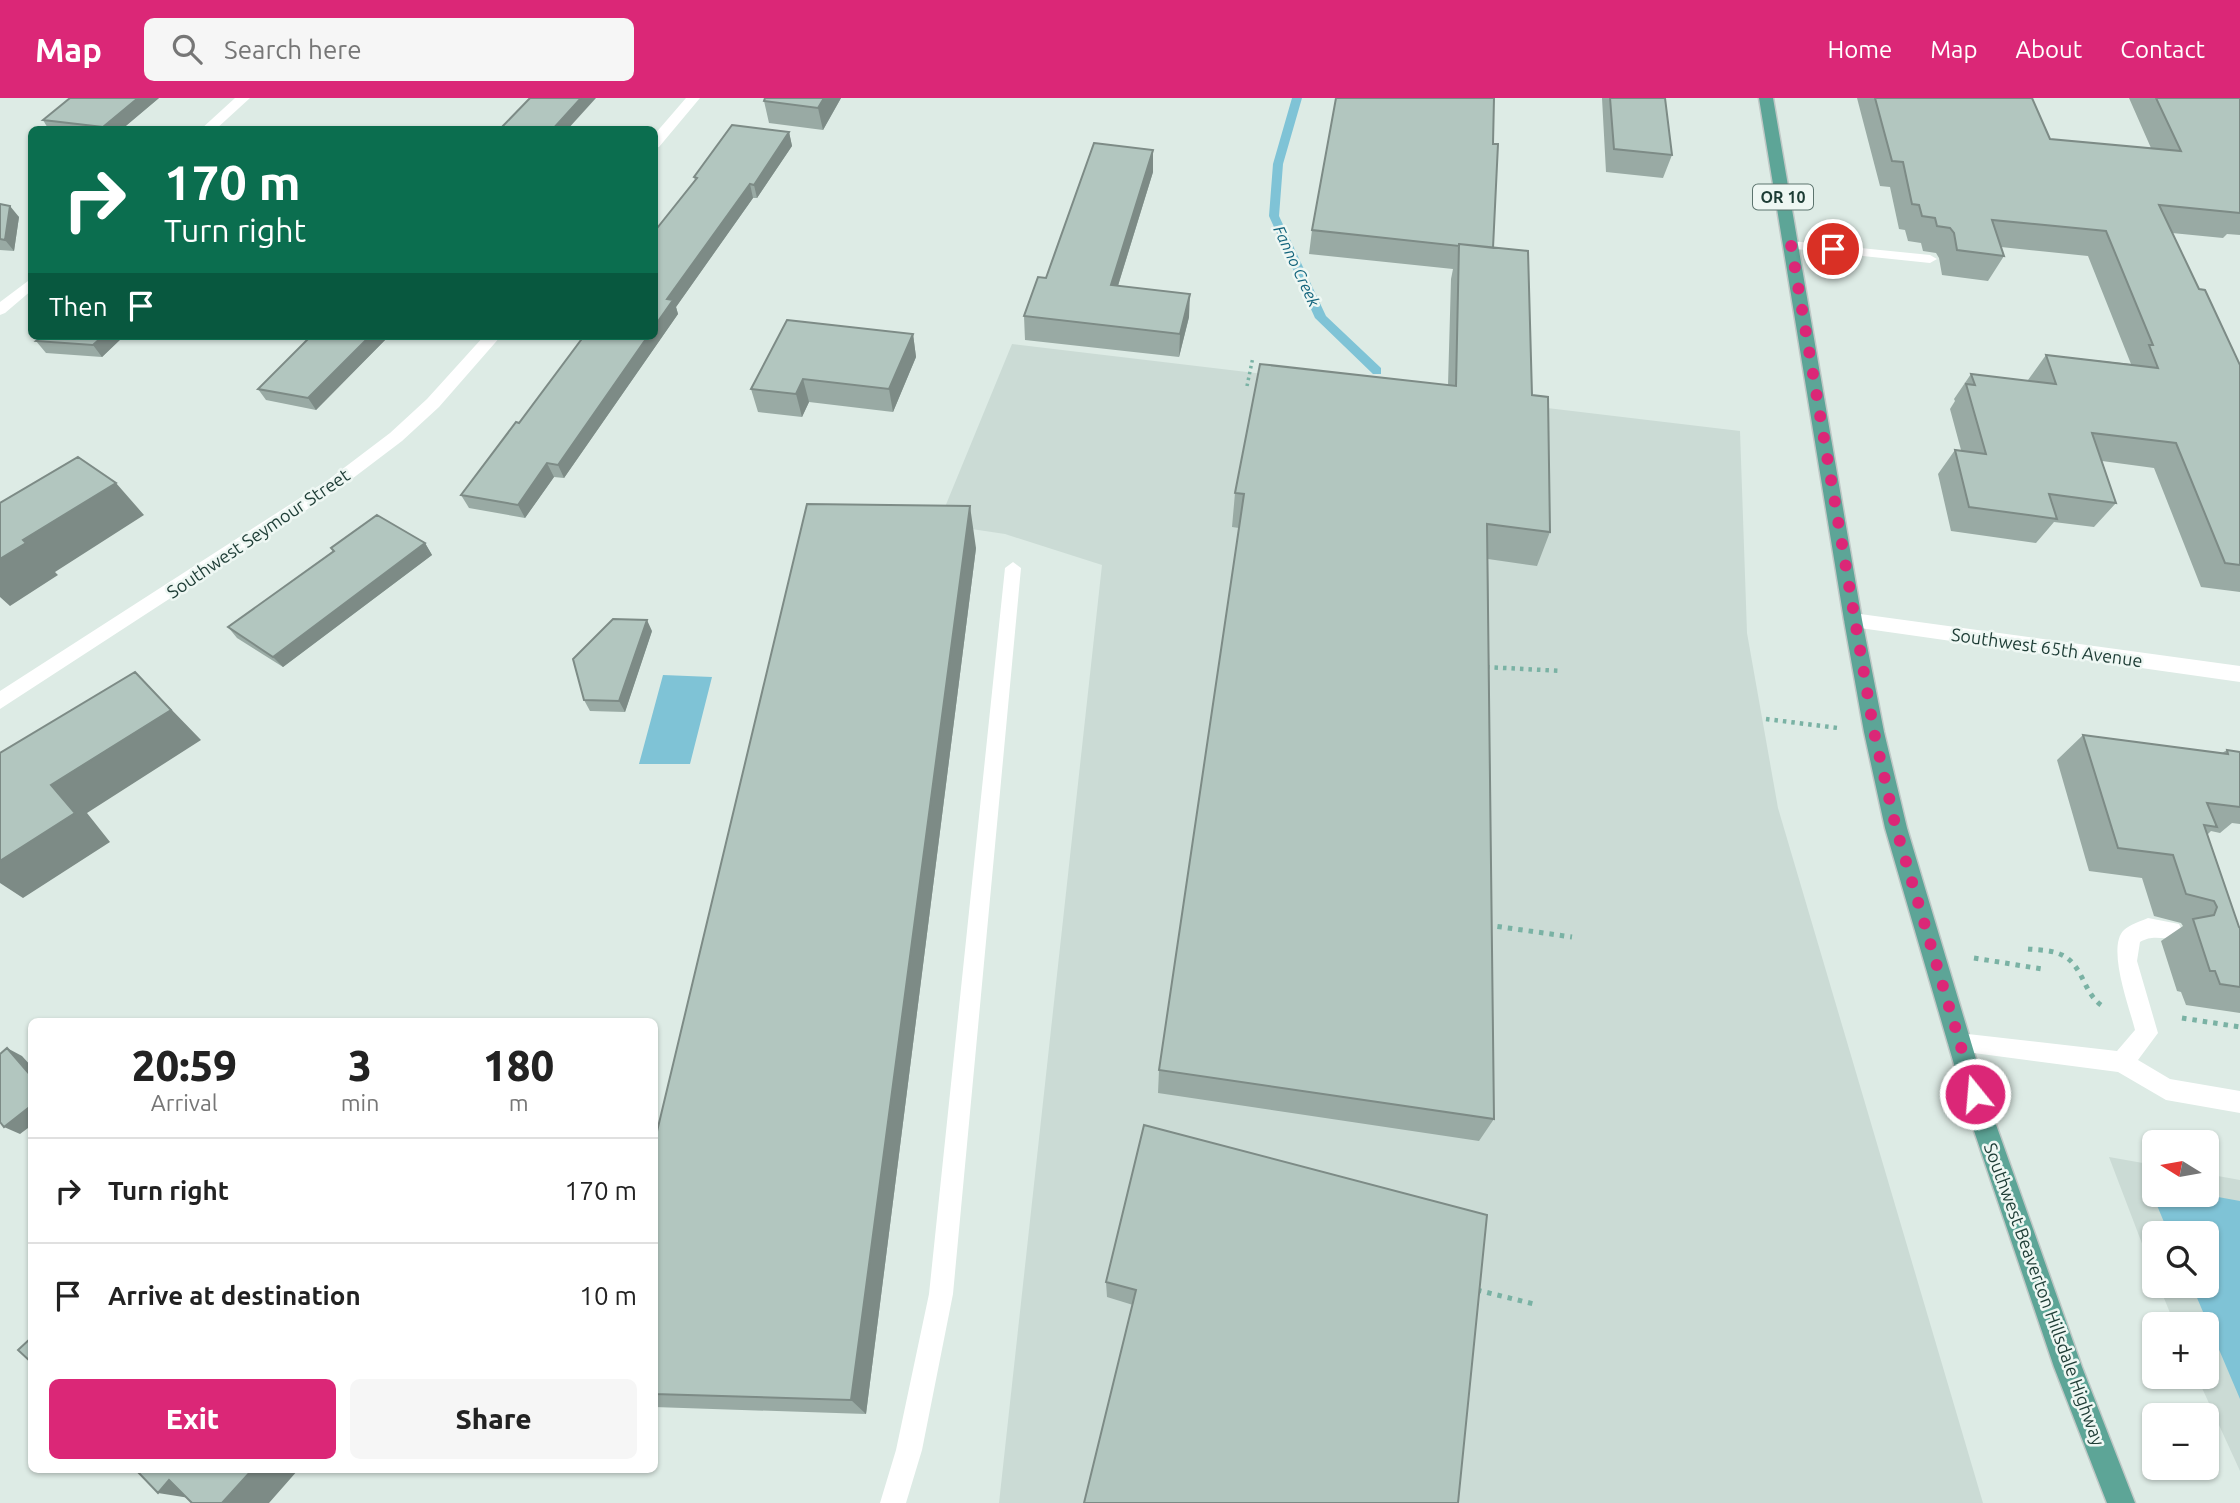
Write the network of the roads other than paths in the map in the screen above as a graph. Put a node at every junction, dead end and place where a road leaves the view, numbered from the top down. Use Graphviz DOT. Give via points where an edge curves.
graph roads {
  1 [pos="243,98"];
  2 [pos="693,98"];
  3 [pos="1766,98"];
  4 [pos="211,126"];
  5 [pos="658,139"];
  6 [pos="1791,245"];
  7 [pos="1930,259"];
  8 [pos="28,286"];
  9 [pos="0,310"];
  10 [pos="489,340"];
  11 [pos="1013,568"];
  12 [pos="1853,620"];
  13 [pos="2240,674"];
  14 [pos="0,701"];
  15 [pos="2172,930"];
  16 [pos="1959,1043"];
  17 [pos="2122,1062"];
  18 [pos="2240,1102"];
  19 [pos="893,1503"];
  20 [pos="2121,1503"];
  1 -- 4 [label="street"];
  2 -- 5 [label="street"];
  3 -- 6 [label="main road, Southwest Beaverton Hillsdale Highway / OR 10"];
  6 -- 7 [label="lane"];
  6 -- 12 [label="main road, Southwest Beaverton Hillsdale Highway / OR 10"];
  8 -- 9 [label="street"];
  10 -- 14 [label="street, Southwest Seymour Street" via="433,403 334,484"];
  11 -- 19 [label="lane" via="941,1294 909,1450"];
  12 -- 13 [label="street, Southwest 65th Avenue"];
  12 -- 16 [label="main road, Southwest Beaverton Hillsdale Highway / OR 10" via="1896,828"];
  15 -- 17 [label="lane" via="2148,927 2130,937 2127,961 2147,1033"];
  16 -- 17 [label="lane"];
  16 -- 20 [label="main road, Southwest Beaverton Hillsdale Highway / OR 10" via="2068,1367"];
  17 -- 18 [label="lane" via="2166,1089"];
}
